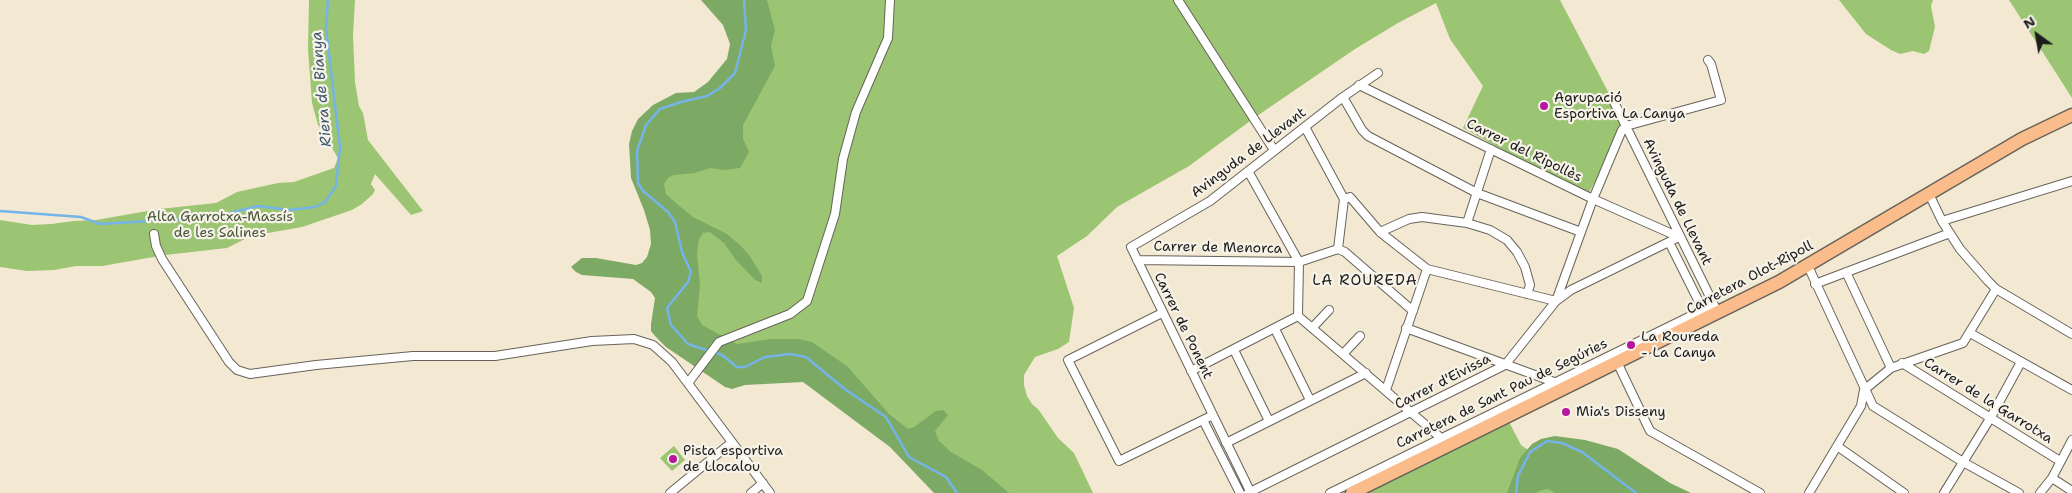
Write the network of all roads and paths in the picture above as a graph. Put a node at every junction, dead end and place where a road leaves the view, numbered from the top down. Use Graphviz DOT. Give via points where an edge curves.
graph roads {
  1 [pos="890,0"];
  2 [pos="1178,0"];
  3 [pos="1708,60"];
  4 [pos="1378,73"];
  5 [pos="1359,85"];
  6 [pos="1342,97"];
  7 [pos="1614,102"];
  8 [pos="2072,116"];
  9 [pos="1626,126"];
  10 [pos="1305,127"];
  11 [pos="1491,149"];
  12 [pos="1274,150"];
  13 [pos="1248,171"];
  14 [pos="2072,181"];
  15 [pos="1476,193"];
  16 [pos="1929,194"];
  17 [pos="1344,199"];
  18 [pos="1593,199"];
  19 [pos="1942,221"];
  20 [pos="1467,223"];
  21 [pos="1380,232"];
  22 [pos="1581,232"];
  23 [pos="1950,233"];
  24 [pos="154,234"];
  25 [pos="1679,237"];
  26 [pos="1669,242"];
  27 [pos="1131,247"];
  28 [pos="1338,249"];
  29 [pos="1137,260"];
  30 [pos="1299,262"];
  31 [pos="1808,266"];
  32 [pos="1427,269"];
  33 [pos="1846,272"];
  34 [pos="1815,284"];
  35 [pos="1996,288"];
  36 [pos="1527,294"];
  37 [pos="1556,301"];
  38 [pos="1716,309"];
  39 [pos="1328,310"];
  40 [pos="1704,310"];
  41 [pos="1412,311"];
  42 [pos="1162,313"];
  43 [pos="1298,316"];
  44 [pos="1313,327"];
  45 [pos="1406,328"];
  46 [pos="1275,329"];
  47 [pos="1970,333"];
  48 [pos="2072,334"];
  49 [pos="1360,336"];
  50 [pos="1234,350"];
  51 [pos="1344,354"];
  52 [pos="1617,362"];
  53 [pos="2021,362"];
  54 [pos="1902,363"];
  55 [pos="1505,365"];
  56 [pos="1891,368"];
  57 [pos="1191,371"];
  58 [pos="1366,373"];
  59 [pos="1554,382"];
  60 [pos="688,383"];
  61 [pos="1386,390"];
  62 [pos="1864,390"];
  63 [pos="2072,390"];
  64 [pos="1310,400"];
  65 [pos="1413,412"];
  66 [pos="1213,415"];
  67 [pos="1991,417"];
  68 [pos="1203,420"];
  69 [pos="1269,422"];
  70 [pos="1441,438"];
  71 [pos="2072,440"];
  72 [pos="732,442"];
  73 [pos="1226,443"];
  74 [pos="1837,446"];
  75 [pos="2060,461"];
  76 [pos="1963,462"];
  77 [pos="2052,478"];
  78 [pos="763,484"];
  79 [pos="2072,491"];
  80 [pos="670,493"];
  81 [pos="751,493"];
  82 [pos="770,493"];
  83 [pos="1240,493"];
  84 [pos="1250,493"];
  85 [pos="1330,493"];
  86 [pos="1352,493"];
  87 [pos="1760,493"];
  88 [pos="1809,493"];
  89 [pos="1904,493"];
  90 [pos="1944,493"];
  91 [pos="2019,493"];
  92 [pos="2040,493"];
  1 -- 60 [label="street" via="888,38 856,112 842,159 835,214 807,301 790,314 719,342"];
  2 -- 12 [label="street"];
  3 -- 9 [label="street" via="1721,100"];
  4 -- 5 [label="street, Avinguda de Llevant"];
  5 -- 6 [label="street, Avinguda de Llevant"];
  5 -- 11 [label="street, Carrer del Ripollès"];
  6 -- 10 [label="street, Avinguda de Llevant"];
  6 -- 15 [label="street" via="1368,136"];
  7 -- 9 [label="street, Avinguda de Llevant"];
  8 -- 16 [label="main road, Carretera Olot-Ripoll" via="2036,131"];
  9 -- 18 [label="street"];
  9 -- 25 [label="street, Avinguda de Llevant"];
  10 -- 12 [label="street, Avinguda de Llevant"];
  10 -- 17 [label="street"];
  11 -- 15 [label="street"];
  11 -- 18 [label="street, Carrer del Ripollès"];
  12 -- 13 [label="street, Avinguda de Llevant"];
  13 -- 27 [label="street, Avinguda de Llevant" via="1210,201"];
  13 -- 30 [label="street"];
  14 -- 19 [label="street"];
  15 -- 20 [label="street"];
  15 -- 22 [label="street"];
  16 -- 19 [label="street"];
  16 -- 31 [label="main road, Carretera Olot-Ripoll"];
  17 -- 21 [label="street" via="1350,197"];
  17 -- 28 [label="street"];
  18 -- 22 [label="street"];
  18 -- 25 [label="street, Carrer del Ripollès"];
  19 -- 23 [label="street"];
  20 -- 21 [label="street" via="1422,217"];
  20 -- 36 [label="street" via="1490,230 1507,240 1525,267 1530,285"];
  21 -- 32 [label="street"];
  22 -- 37 [label="street"];
  23 -- 33 [label="street"];
  23 -- 35 [label="street"];
  24 -- 60 [label="street" via="162,259 229,362 237,370 250,374 413,356 495,356 592,341 634,339 653,345 664,353"];
  25 -- 26 [label="street, Carrer d'Eivissa"];
  25 -- 38 [label="street, Avinguda de Llevant"];
  26 -- 37 [label="street, Carrer d'Eivissa"];
  26 -- 40 [label="street, Avinguda de Llevant"];
  27 -- 29 [label="street, Carrer de Ponent"];
  28 -- 30 [label="street, Carrer de Menorca"];
  28 -- 41 [label="street"];
  29 -- 30 [label="street, Carrer de Menorca"];
  29 -- 42 [label="street, Carrer de Ponent"];
  30 -- 43 [label="street"];
  31 -- 34 [label="street"];
  31 -- 38 [label="main road, Carretera Olot-Ripoll"];
  32 -- 36 [label="street"];
  32 -- 41 [label="street"];
  33 -- 34 [label="street"];
  33 -- 56 [label="street"];
  34 -- 62 [label="street"];
  35 -- 47 [label="street"];
  35 -- 48 [label="street"];
  36 -- 37 [label="street"];
  37 -- 55 [label="street, Carrer d'Eivissa"];
  38 -- 40 [label="street, Carretera de Sant Pau de Segúries"];
  38 -- 52 [label="main road, Carretera Olot-Ripoll"];
  39 -- 44 [label="street"];
  40 -- 59 [label="street, Carretera de Sant Pau de Segúries"];
  41 -- 45 [label="street"];
  42 -- 57 [label="street, Carrer de Ponent"];
  42 -- 68 [label="street" via="1068,360 1119,461"];
  43 -- 44 [label="street"];
  43 -- 46 [label="street"];
  44 -- 51 [label="street"];
  45 -- 55 [label="street"];
  45 -- 61 [label="street"];
  46 -- 50 [label="street"];
  46 -- 64 [label="street"];
  47 -- 53 [label="street"];
  47 -- 54 [label="street" via="1962,343"];
  49 -- 51 [label="street"];
  50 -- 57 [label="street"];
  50 -- 69 [label="street"];
  51 -- 58 [label="street"];
  52 -- 86 [label="main road, Carretera Olot-Ripoll"];
  52 -- 87 [label="street" via="1650,431"];
  53 -- 63 [label="street"];
  53 -- 67 [label="street"];
  54 -- 56 [label="street"];
  54 -- 67 [label="street, Carrer de la Garrotxa"];
  55 -- 59 [label="street"];
  55 -- 65 [label="street, Carrer d'Eivissa"];
  56 -- 62 [label="street"];
  57 -- 66 [label="street, Carrer de Ponent"];
  58 -- 61 [label="street"];
  58 -- 64 [label="street"];
  59 -- 70 [label="street, Carretera de Sant Pau de Segúries"];
  60 -- 72 [label="street"];
  61 -- 65 [label="street"];
  62 -- 74 [label="street" via="1861,406"];
  62 -- 76 [label="street" via="1873,406"];
  64 -- 69 [label="street"];
  65 -- 70 [label="street"];
  65 -- 84 [label="street, Carrer d'Eivissa"];
  66 -- 68 [label="street"];
  66 -- 73 [label="street, Carrer de Ponent"];
  67 -- 75 [label="street, Carrer de la Garrotxa"];
  67 -- 76 [label="street"];
  68 -- 83 [label="street"];
  69 -- 73 [label="street"];
  70 -- 85 [label="street, Carretera de Sant Pau de Segúries"];
  71 -- 75 [label="street"];
  72 -- 78 [label="street"];
  72 -- 80 [label="street"];
  73 -- 84 [label="street, Carrer de Ponent"];
  74 -- 88 [label="street"];
  74 -- 89 [label="street"];
  75 -- 77 [label="street"];
  76 -- 90 [label="street"];
  76 -- 91 [label="street"];
  77 -- 79 [label="street"];
  77 -- 92 [label="street"];
  78 -- 81 [label="street"];
  78 -- 82 [label="street"];
}
